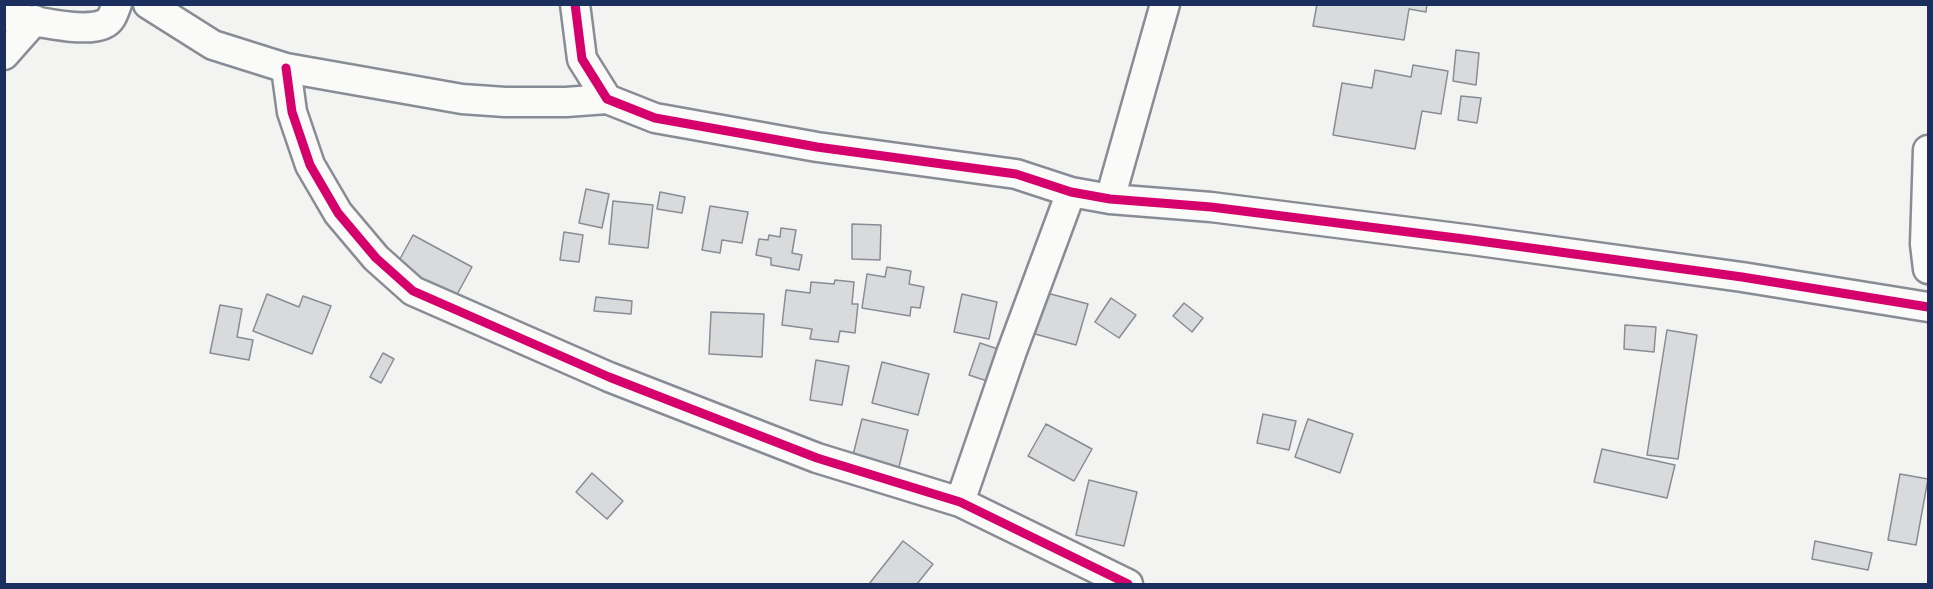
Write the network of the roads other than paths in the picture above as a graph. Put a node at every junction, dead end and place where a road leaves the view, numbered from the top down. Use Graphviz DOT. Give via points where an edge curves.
graph roads {
  1 [pos="117,4"];
  2 [pos="148,4"];
  3 [pos="575,4"];
  4 [pos="1165,4"];
  5 [pos="4,16"];
  6 [pos="34,20"];
  7 [pos="4,55"];
  8 [pos="286,68"];
  9 [pos="607,99"];
  10 [pos="1929,150"];
  11 [pos="1071,192"];
  12 [pos="1110,199"];
  13 [pos="1929,269"];
  14 [pos="1929,307"];
  15 [pos="960,502"];
  16 [pos="1128,585"];
  1 -- 6 [label="street" via="106,24 98,26 69,27"];
  2 -- 8 [label="street" via="213,45"];
  3 -- 9 [label="street" via="582,59"];
  4 -- 12 [label="street"];
  5 -- 6 [label="street"];
  6 -- 7 [label="street"];
  8 -- 9 [label="street" via="462,99"];
  8 -- 15 [label="street" via="292,111 310,165 338,213 376,258 413,291 609,377 806,454"];
  9 -- 11 [label="street" via="654,118 817,147 1016,174"];
  10 -- 13 [label="street" via="1925,244"];
  11 -- 12 [label="street"];
  11 -- 15 [label="street"];
  12 -- 14 [label="street" via="1211,207 1472,240"];
  15 -- 16 [label="street"];
}
